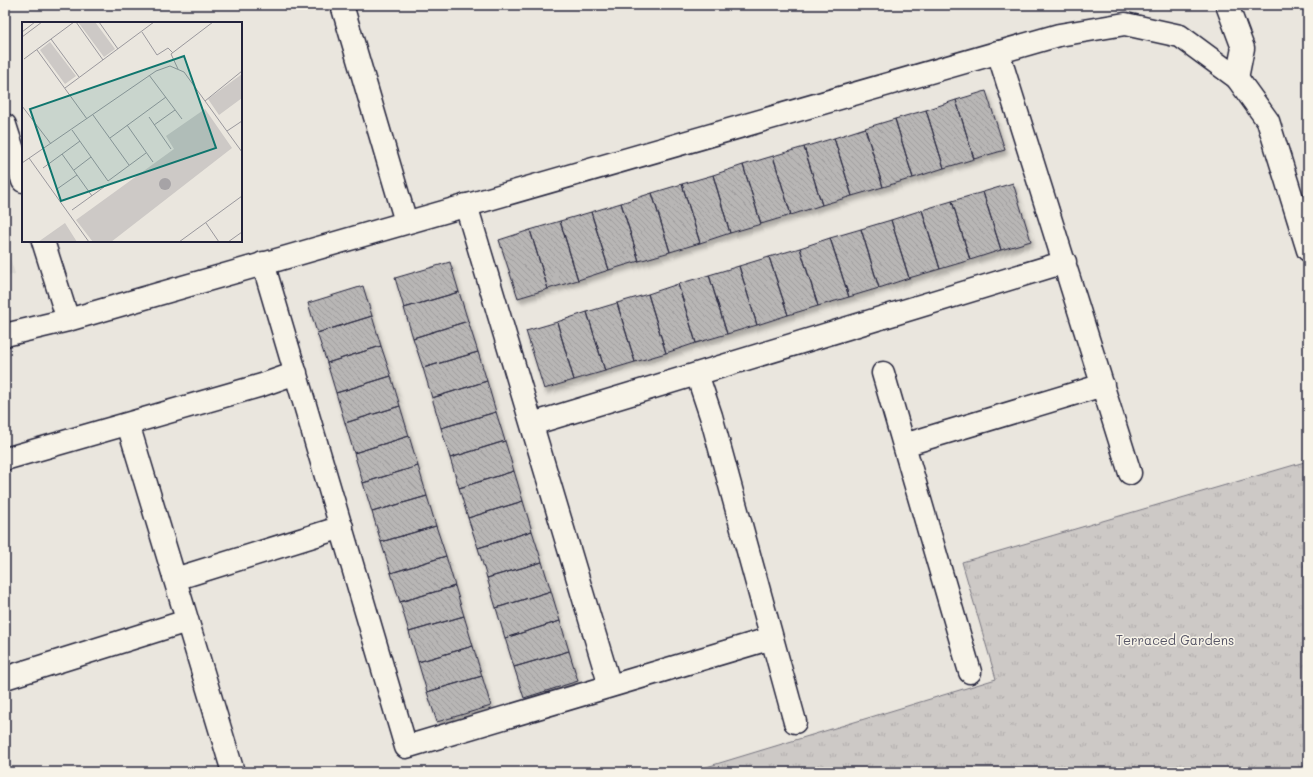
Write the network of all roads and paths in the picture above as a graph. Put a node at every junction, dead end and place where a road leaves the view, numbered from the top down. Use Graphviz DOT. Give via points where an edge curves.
graph roads {
  1 [pos="342,5"];
  2 [pos="1227,5"];
  3 [pos="998,52"];
  4 [pos="1237,78"];
  5 [pos="5,126"];
  6 [pos="22,178"];
  7 [pos="466,206"];
  8 [pos="406,222"];
  9 [pos="43,242"];
  10 [pos="1308,250"];
  11 [pos="1065,262"];
  12 [pos="263,263"];
  13 [pos="68,320"];
  14 [pos="5,335"];
  15 [pos="296,373"];
  16 [pos="883,373"];
  17 [pos="697,374"];
  18 [pos="1103,385"];
  19 [pos="128,424"];
  20 [pos="532,424"];
  21 [pos="904,445"];
  22 [pos="5,460"];
  23 [pos="1130,473"];
  24 [pos="342,527"];
  25 [pos="175,579"];
  26 [pos="187,621"];
  27 [pos="772,638"];
  28 [pos="970,672"];
  29 [pos="5,678"];
  30 [pos="610,686"];
  31 [pos="794,722"];
  32 [pos="233,772"];
  1 -- 8 [label="street"];
  2 -- 4 [label="street" via="1242,48"];
  3 -- 4 [label="street" via="1059,34 1125,24 1180,36"];
  3 -- 7 [label="street"];
  3 -- 11 [label="street"];
  4 -- 10 [label="street" via="1268,121"];
  5 -- 6 [label="street"];
  7 -- 8 [label="street"];
  7 -- 20 [label="street"];
  8 -- 12 [label="street"];
  9 -- 13 [label="street"];
  11 -- 17 [label="street"];
  11 -- 18 [label="street"];
  12 -- 13 [label="street"];
  12 -- 15 [label="street"];
  13 -- 14 [label="street"];
  15 -- 19 [label="street"];
  15 -- 24 [label="street"];
  16 -- 21 [label="street"];
  17 -- 20 [label="street"];
  17 -- 27 [label="street"];
  18 -- 21 [label="street"];
  18 -- 23 [label="street"];
  19 -- 22 [label="street"];
  19 -- 25 [label="street"];
  20 -- 30 [label="street"];
  21 -- 28 [label="street"];
  24 -- 25 [label="street"];
  24 -- 30 [label="street" via="406,747"];
  25 -- 26 [label="street"];
  26 -- 29 [label="street"];
  26 -- 32 [label="street"];
  27 -- 30 [label="street"];
  27 -- 31 [label="street"];
}
